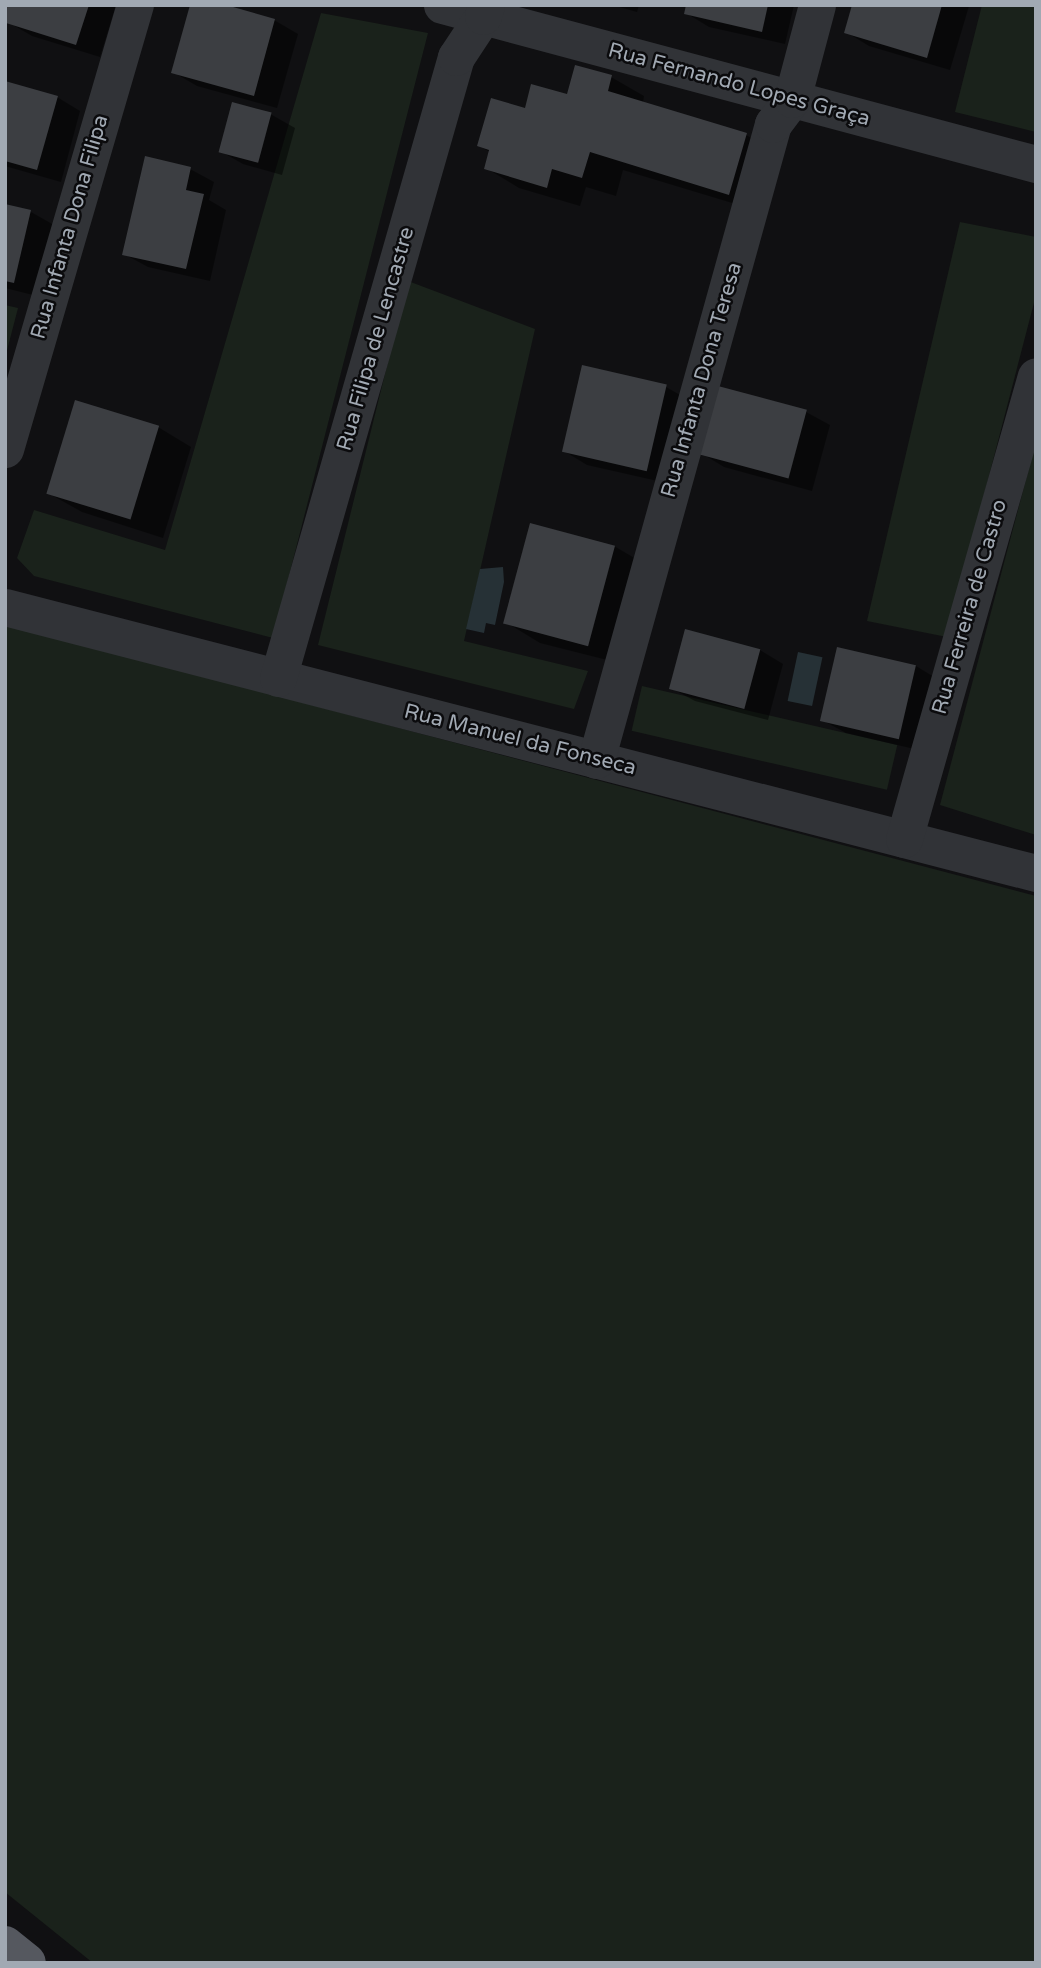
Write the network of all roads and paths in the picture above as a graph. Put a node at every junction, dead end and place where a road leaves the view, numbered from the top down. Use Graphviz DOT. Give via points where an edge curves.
graph roads {
  1 [pos="135,5"];
  2 [pos="442,5"];
  3 [pos="817,5"];
  4 [pos="485,11"];
  5 [pos="792,99"];
  6 [pos="1036,164"];
  7 [pos="1036,376"];
  8 [pos="5,449"];
  9 [pos="5,607"];
  10 [pos="278,678"];
  11 [pos="596,760"];
  12 [pos="904,839"];
  13 [pos="1036,873"];
  14 [pos="5,1945"];
  15 [pos="27,1963"];
  1 -- 8 [label="street, Rua Infanta Dona Filipa"];
  2 -- 4 [label="street, Rua Fernando Lopes Graça"];
  3 -- 5 [label="street, Rua Infanta Dona Teresa"];
  4 -- 5 [label="street, Rua Fernando Lopes Graça"];
  4 -- 10 [label="street, Rua Filipa de Lencastre" via="457,57"];
  5 -- 6 [label="street, Rua Fernando Lopes Graça"];
  5 -- 11 [label="street, Rua Infanta Dona Teresa" via="773,124"];
  7 -- 12 [label="street, Rua Ferreira de Castro"];
  9 -- 10 [label="street, Rua Manuel da Fonseca"];
  10 -- 11 [label="street, Rua Manuel da Fonseca"];
  11 -- 12 [label="street, Rua Manuel da Fonseca"];
  12 -- 13 [label="street, Rua Manuel da Fonseca"];
  14 -- 15 [label="highway"];
}
